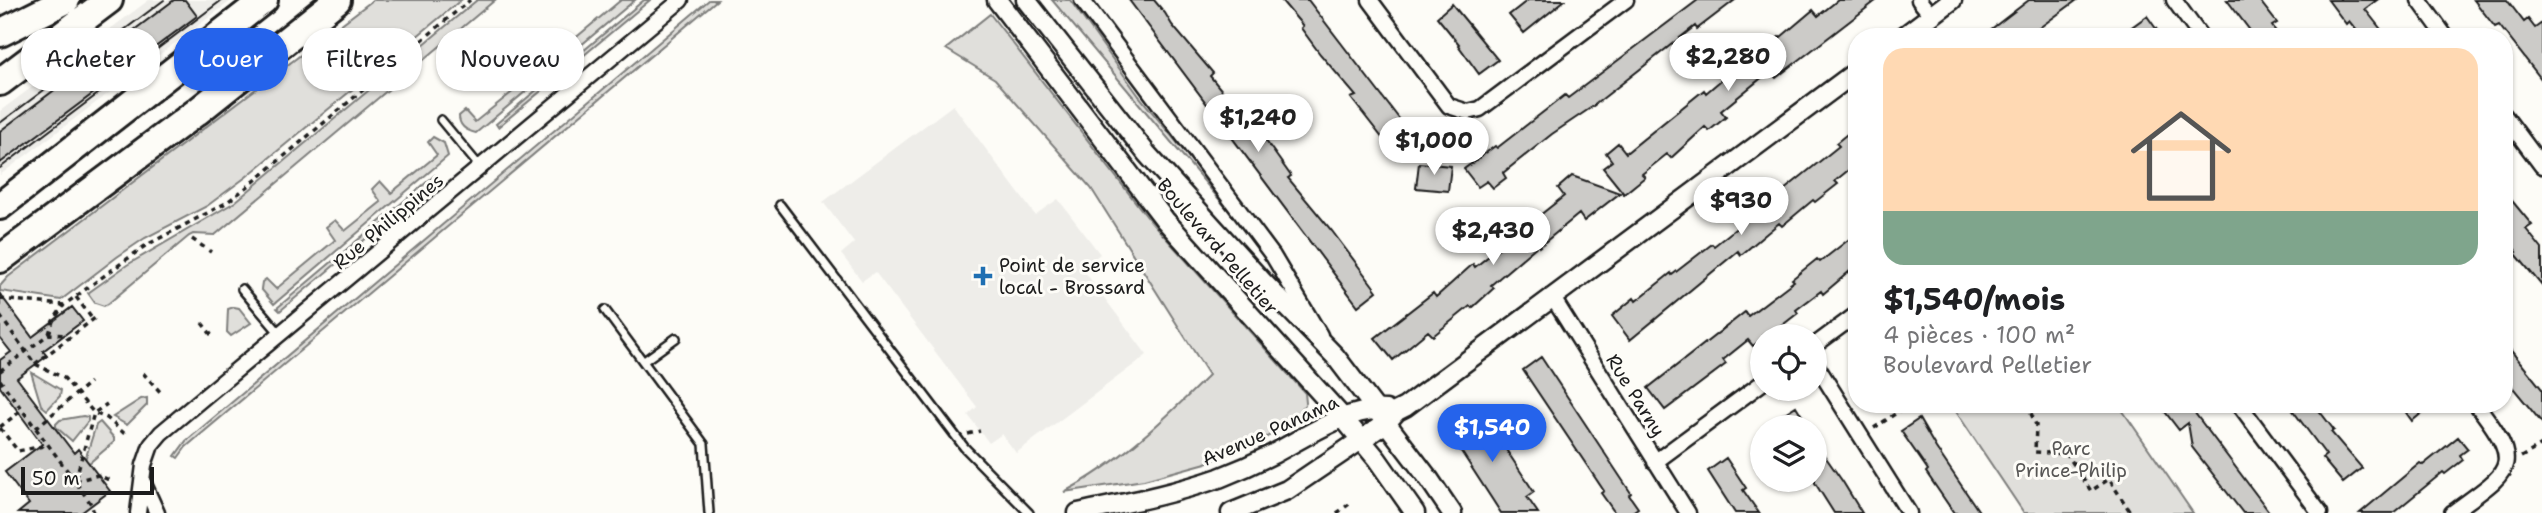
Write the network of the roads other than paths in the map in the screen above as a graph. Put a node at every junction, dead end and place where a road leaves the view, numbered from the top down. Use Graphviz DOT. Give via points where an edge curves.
graph roads {
  1 [pos="66,0"];
  2 [pos="109,0"];
  3 [pos="264,0"];
  4 [pos="337,0"];
  5 [pos="681,0"];
  6 [pos="997,0"];
  7 [pos="1026,0"];
  8 [pos="1082,0"];
  9 [pos="1370,0"];
  10 [pos="1626,0"];
  11 [pos="1919,0"];
  12 [pos="1952,0"];
  13 [pos="2174,0"];
  14 [pos="2419,0"];
  15 [pos="1931,15"];
  16 [pos="1914,28"];
  17 [pos="2194,28"];
  18 [pos="2439,28"];
  19 [pos="0,33"];
  20 [pos="1848,78"];
  21 [pos="0,82"];
  22 [pos="441,120"];
  23 [pos="2513,127"];
  24 [pos="2542,166"];
  25 [pos="481,167"];
  26 [pos="780,205"];
  27 [pos="0,206"];
  28 [pos="0,259"];
  29 [pos="242,289"];
  30 [pos="1553,298"];
  31 [pos="605,310"];
  32 [pos="1848,321"];
  33 [pos="281,335"];
  34 [pos="1827,336"];
  35 [pos="676,338"];
  36 [pos="1335,356"];
  37 [pos="644,360"];
  38 [pos="1827,382"];
  39 [pos="1750,392"];
  40 [pos="2246,413"];
  41 [pos="2482,413"];
  42 [pos="1386,414"];
  43 [pos="1344,419"];
  44 [pos="1362,440"];
  45 [pos="1656,462"];
  46 [pos="144,484"];
  47 [pos="138,513"];
  48 [pos="157,513"];
  49 [pos="709,513"];
  50 [pos="1029,513"];
  51 [pos="1078,513"];
  52 [pos="1231,513"];
  53 [pos="1415,513"];
  54 [pos="1452,513"];
  55 [pos="1688,513"];
  56 [pos="1909,513"];
  57 [pos="2320,513"];
  58 [pos="2452,513"];
  1 -- 19 [label="highway"];
  2 -- 21 [label="highway"];
  3 -- 27 [label="highway"];
  4 -- 28 [label="highway"];
  5 -- 25 [label="street, Rue Philippines"];
  6 -- 43 [label="street, Boulevard Pelletier" via="1165,220"];
  7 -- 36 [label="street, Boulevard Pelletier" via="1147,154"];
  8 -- 36 [label="street, Boulevard Pelletier" via="1273,256"];
  9 -- 10 [label="street" via="1449,106 1468,112 1480,109"];
  11 -- 15 [label="street"];
  12 -- 15 [label="street"];
  13 -- 17 [label="street"];
  14 -- 18 [label="street"];
  15 -- 16 [label="street"];
  20 -- 30 [label="street, Avenue Panama"];
  22 -- 25 [label="lane"];
  23 -- 24 [label="street"];
  25 -- 33 [label="street, Rue Philippines"];
  26 -- 50 [label="lane" via="964,447"];
  29 -- 33 [label="lane"];
  30 -- 42 [label="street, Avenue Panama" via="1405,407"];
  30 -- 45 [label="street, Rue Parny"];
  31 -- 37 [label="lane"];
  32 -- 34 [label="street"];
  33 -- 46 [label="street, Rue Philippines" via="161,433 144,465"];
  35 -- 37 [label="lane"];
  36 -- 42 [label="street, Boulevard Pelletier"];
  37 -- 49 [label="lane" via="704,444"];
  38 -- 56 [label="street"];
  39 -- 45 [label="street"];
  40 -- 57 [label="street"];
  41 -- 58 [label="street" via="2504,444 2507,465 2497,480"];
  42 -- 43 [label="street, Avenue Panama"];
  42 -- 44 [label="street, Avenue Panama"];
  42 -- 54 [label="street, Boulevard Pelletier"];
  43 -- 44 [label="street, Boulevard Pelletier"];
  43 -- 51 [label="street, Avenue Panama" via="1218,478"];
  44 -- 52 [label="street, Avenue Panama" via="1287,490"];
  44 -- 53 [label="street, Boulevard Pelletier"];
  45 -- 55 [label="street, Rue Parny"];
  46 -- 47 [label="street, Rue Philippines"];
  46 -- 48 [label="street"];
}
